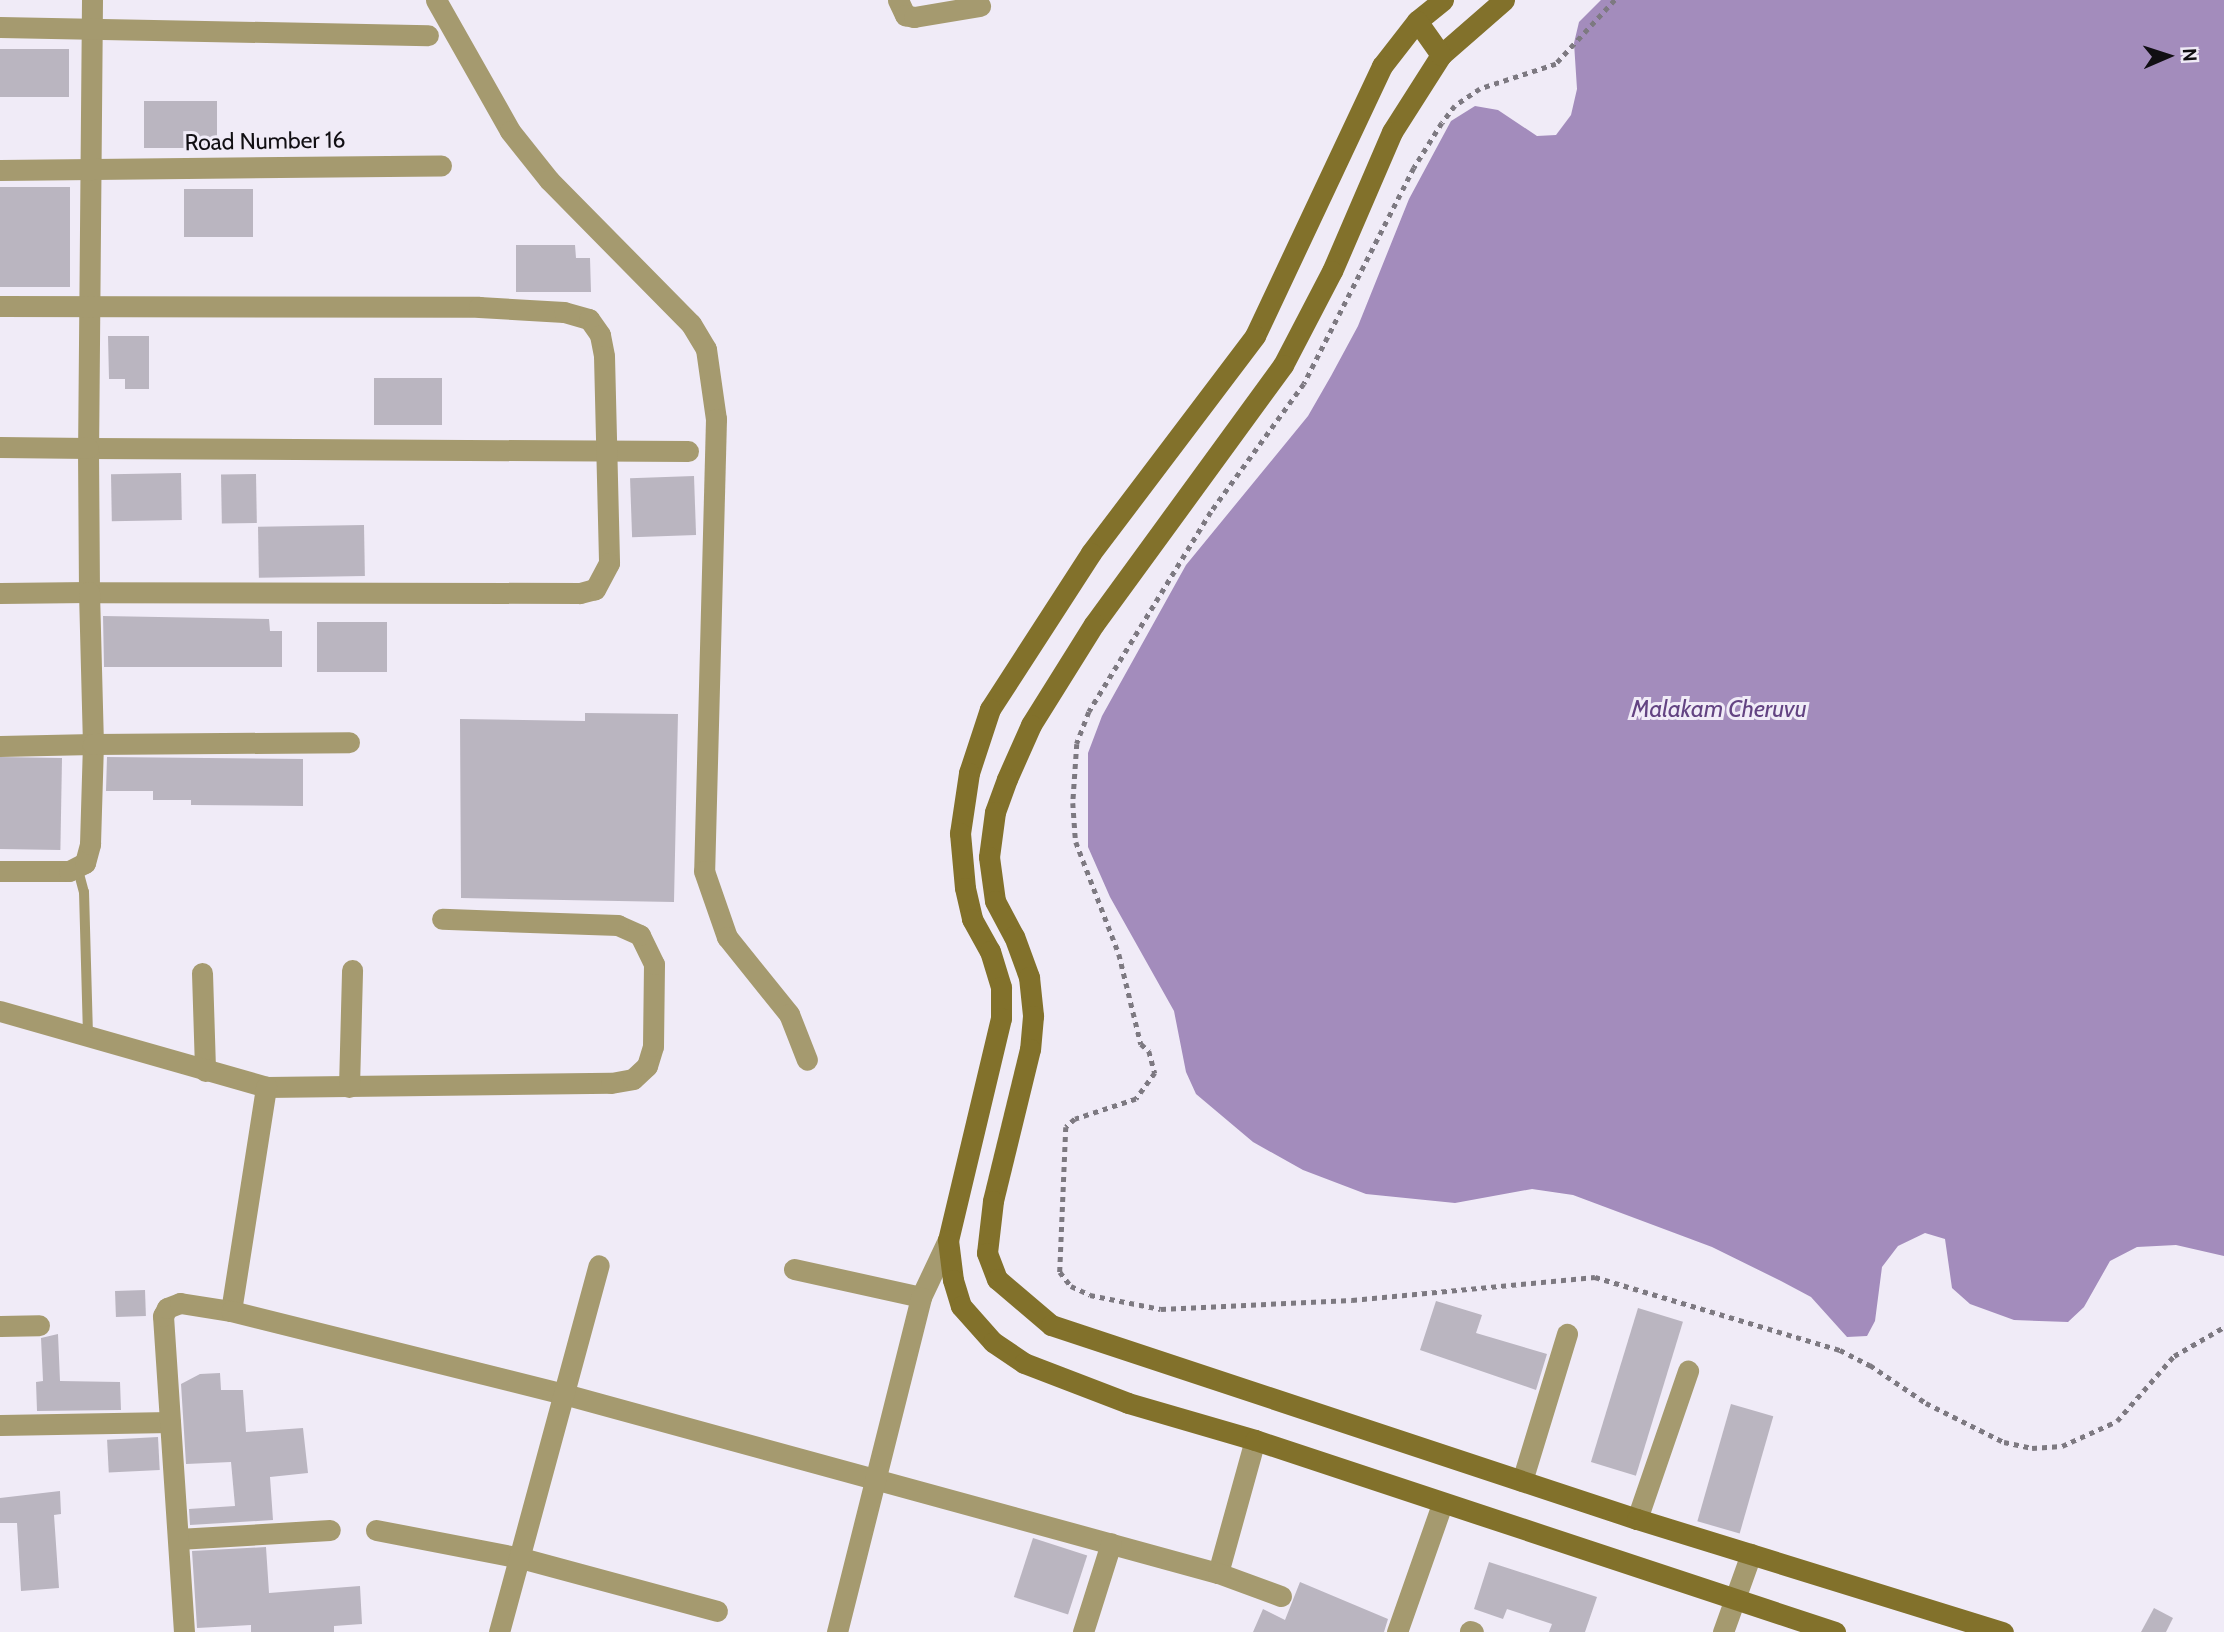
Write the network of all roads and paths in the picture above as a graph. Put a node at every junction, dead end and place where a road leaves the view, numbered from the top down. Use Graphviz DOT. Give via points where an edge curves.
graph roads {
  1 [pos="92,0"];
  2 [pos="436,0"];
  3 [pos="898,0"];
  4 [pos="1443,0"];
  5 [pos="1504,0"];
  6 [pos="1615,0"];
  7 [pos="980,6"];
  8 [pos="1418,22"];
  9 [pos="0,27"];
  10 [pos="92,29"];
  11 [pos="428,34"];
  12 [pos="1441,55"];
  13 [pos="441,165"];
  14 [pos="89,169"];
  15 [pos="0,170"];
  16 [pos="0,306"];
  17 [pos="87,306"];
  18 [pos="0,446"];
  19 [pos="88,448"];
  20 [pos="688,451"];
  21 [pos="607,452"];
  22 [pos="89,592"];
  23 [pos="0,593"];
  24 [pos="349,742"];
  25 [pos="93,744"];
  26 [pos="0,746"];
  27 [pos="962,856"];
  28 [pos="989,857"];
  29 [pos="78,870"];
  30 [pos="0,871"];
  31 [pos="442,919"];
  32 [pos="352,970"];
  33 [pos="202,973"];
  34 [pos="0,1011"];
  35 [pos="1032,1016"];
  36 [pos="1001,1018"];
  37 [pos="88,1037"];
  38 [pos="807,1060"];
  39 [pos="205,1071"];
  40 [pos="266,1087"];
  41 [pos="349,1087"];
  42 [pos="948,1240"];
  43 [pos="598,1265"];
  44 [pos="794,1269"];
  45 [pos="921,1297"];
  46 [pos="231,1311"];
  47 [pos="39,1325"];
  48 [pos="0,1326"];
  49 [pos="2224,1327"];
  50 [pos="1567,1334"];
  51 [pos="1688,1371"];
  52 [pos="564,1394"];
  53 [pos="170,1422"];
  54 [pos="0,1425"];
  55 [pos="1255,1440"];
  56 [pos="876,1477"];
  57 [pos="1522,1481"];
  58 [pos="1442,1504"];
  59 [pos="1637,1519"];
  60 [pos="330,1530"];
  61 [pos="376,1530"];
  62 [pos="178,1539"];
  63 [pos="1111,1544"];
  64 [pos="1751,1554"];
  65 [pos="520,1558"];
  66 [pos="1218,1573"];
  67 [pos="1281,1596"];
  68 [pos="1735,1599"];
  69 [pos="717,1611"];
  70 [pos="184,1632"];
  71 [pos="499,1632"];
  72 [pos="836,1632"];
  73 [pos="1083,1632"];
  74 [pos="1397,1632"];
  75 [pos="1723,1632"];
  76 [pos="1835,1632"];
  77 [pos="2003,1632"];
  1 -- 10 [label="street"];
  2 -- 38 [label="street" via="510,131 549,180 691,324 706,349 716,419 704,871 727,937 789,1014"];
  3 -- 7 [label="street" via="905,15 914,17"];
  4 -- 8 [label="street"];
  5 -- 12 [label="street"];
  6 -- 49 [label="path" via="1556,64 1480,89 1455,106 1414,168 1304,384 1211,512 1089,712 1077,744 1076,842 1119,954 1137,1032 1155,1073 1136,1099 1075,1119 1066,1127 1060,1272 1071,1286 1090,1296 1161,1310 1352,1300 1595,1277 1840,1350 1937,1409 2004,1442 2032,1448 2062,1446 2117,1421 2174,1356"];
  8 -- 12 [label="street"];
  8 -- 27 [label="street" via="1382,66 1351,125 1255,335 1091,553 990,709 969,773 960,833"];
  9 -- 10 [label="street"];
  10 -- 11 [label="street"];
  10 -- 14 [label="street"];
  12 -- 28 [label="street" via="1392,132 1332,271 1283,365 1094,624 1031,725 995,812"];
  13 -- 14 [label="street, Road Number 16"];
  14 -- 15 [label="street, Road Number 16"];
  14 -- 17 [label="street"];
  16 -- 17 [label="street"];
  17 -- 19 [label="street"];
  17 -- 21 [label="street" via="479,307 576,315 589,319 600,335"];
  18 -- 19 [label="street"];
  19 -- 21 [label="street"];
  19 -- 22 [label="street"];
  20 -- 21 [label="street"];
  21 -- 22 [label="street" via="609,563 595,589 580,593"];
  22 -- 23 [label="street"];
  22 -- 25 [label="street"];
  24 -- 25 [label="street"];
  25 -- 26 [label="street"];
  25 -- 29 [label="street" via="90,844"];
  27 -- 28 [label="street"];
  27 -- 36 [label="street" via="972,919 990,951 1001,987"];
  28 -- 35 [label="street" via="995,901 1029,977"];
  29 -- 30 [label="street"];
  29 -- 37 [label="lane" via="84,892"];
  31 -- 41 [label="street" via="618,925 640,935 653,964 653,1046 647,1066 633,1079 611,1083"];
  32 -- 41 [label="street"];
  33 -- 39 [label="street"];
  34 -- 37 [label="street"];
  35 -- 36 [label="street"];
  35 -- 57 [label="street" via="1030,1049 993,1201 987,1253 997,1279 1014,1298 1051,1325"];
  36 -- 42 [label="street"];
  37 -- 39 [label="street"];
  39 -- 40 [label="street"];
  40 -- 41 [label="street"];
  40 -- 46 [label="street"];
  42 -- 45 [label="street"];
  42 -- 55 [label="street" via="961,1306 993,1342 1024,1363 1128,1403"];
  43 -- 52 [label="street"];
  44 -- 45 [label="street"];
  45 -- 56 [label="street"];
  46 -- 52 [label="street"];
  46 -- 53 [label="street" via="193,1303 167,1308 163,1316"];
  47 -- 48 [label="street"];
  50 -- 57 [label="street"];
  51 -- 59 [label="street"];
  52 -- 56 [label="street"];
  52 -- 65 [label="street"];
  53 -- 54 [label="street"];
  53 -- 62 [label="street"];
  55 -- 58 [label="street"];
  55 -- 66 [label="street"];
  56 -- 63 [label="street"];
  56 -- 72 [label="street"];
  57 -- 59 [label="street"];
  58 -- 68 [label="street"];
  58 -- 74 [label="street"];
  59 -- 64 [label="street"];
  60 -- 62 [label="street"];
  61 -- 65 [label="street"];
  62 -- 70 [label="street"];
  63 -- 66 [label="street"];
  63 -- 73 [label="street"];
  64 -- 68 [label="street"];
  64 -- 77 [label="street"];
  65 -- 69 [label="street"];
  65 -- 71 [label="street"];
  66 -- 67 [label="street"];
  68 -- 75 [label="street"];
  68 -- 76 [label="street"];
}
